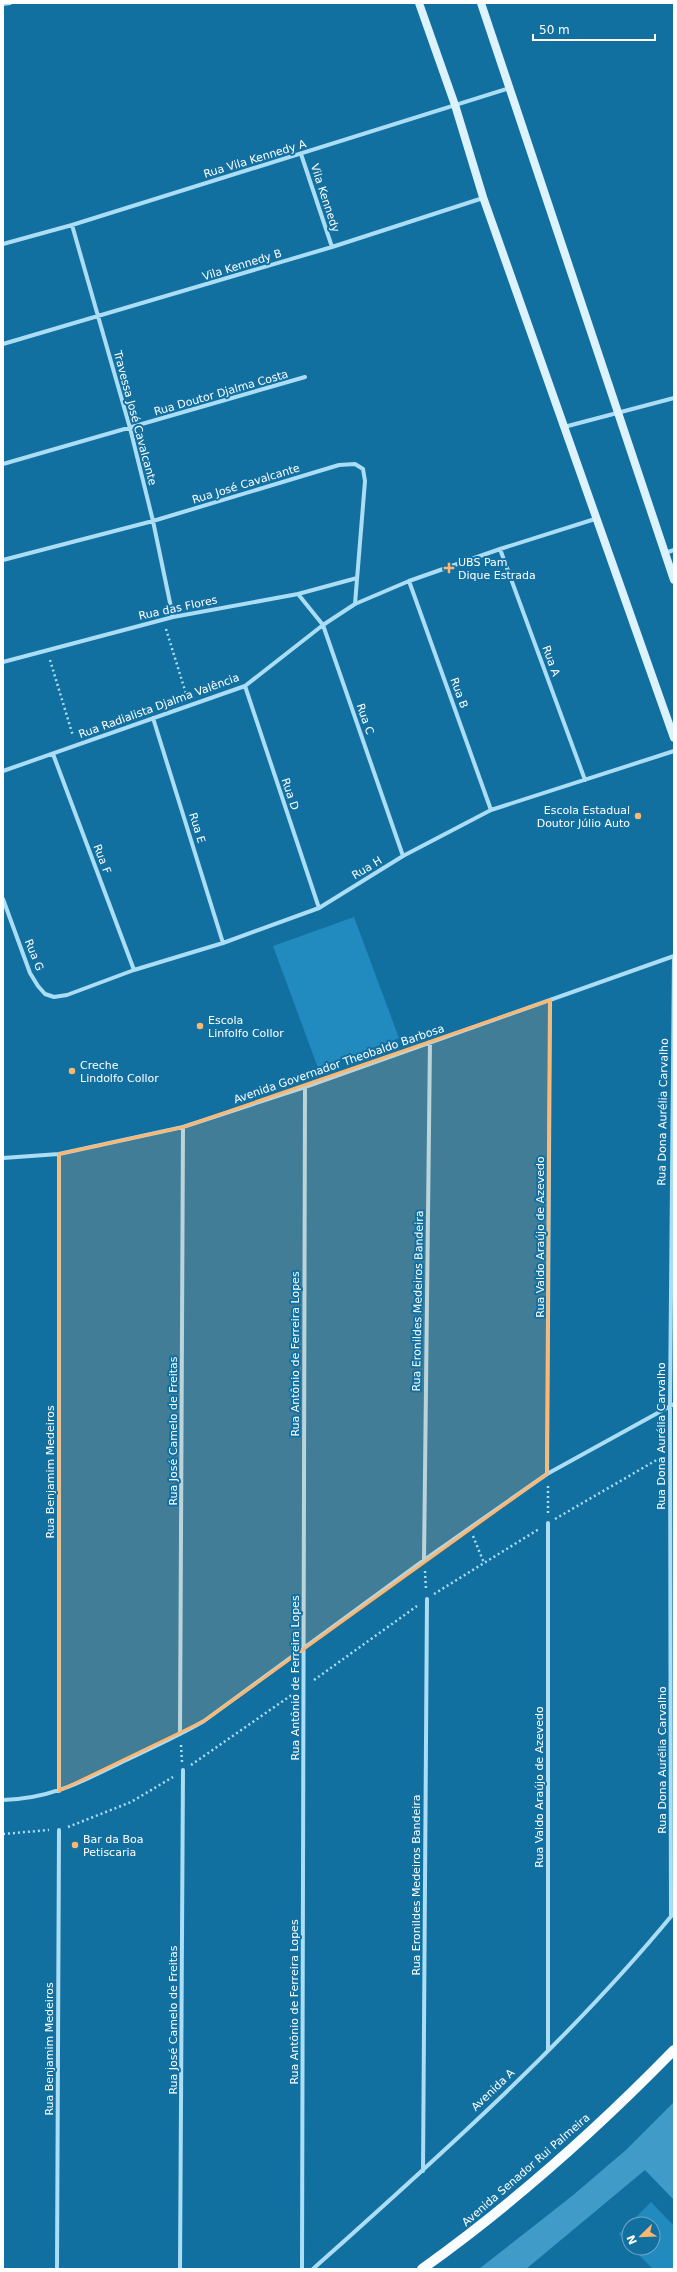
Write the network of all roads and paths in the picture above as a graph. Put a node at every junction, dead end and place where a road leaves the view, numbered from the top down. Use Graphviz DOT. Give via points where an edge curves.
graph roads {
  1 [pos="10,3"];
  2 [pos="419,3"];
  3 [pos="480,3"];
  4 [pos="3,4"];
  5 [pos="510,88"];
  6 [pos="455,105"];
  7 [pos="301,154"];
  8 [pos="483,197"];
  9 [pos="72,225"];
  10 [pos="3,244"];
  11 [pos="332,247"];
  12 [pos="98,317"];
  13 [pos="3,344"];
  14 [pos="305,378"];
  15 [pos="674,398"];
  16 [pos="618,412"];
  17 [pos="563,427"];
  18 [pos="130,428"];
  19 [pos="3,464"];
  20 [pos="595,519"];
  21 [pos="153,521"];
  22 [pos="500,549"];
  23 [pos="674,550"];
  24 [pos="665,553"];
  25 [pos="3,560"];
  26 [pos="357,578"];
  27 [pos="674,580"];
  28 [pos="410,581"];
  29 [pos="298,594"];
  30 [pos="355,604"];
  31 [pos="172,617"];
  32 [pos="163,619"];
  33 [pos="323,624"];
  34 [pos="47,650"];
  35 [pos="3,662"];
  36 [pos="245,686"];
  37 [pos="190,705"];
  38 [pos="153,718"];
  39 [pos="674,738"];
  40 [pos="76,746"];
  41 [pos="674,751"];
  42 [pos="53,754"];
  43 [pos="3,771"];
  44 [pos="585,780"];
  45 [pos="491,810"];
  46 [pos="403,856"];
  47 [pos="3,899"];
  48 [pos="319,908"];
  49 [pos="223,943"];
  50 [pos="674,956"];
  51 [pos="134,970"];
  52 [pos="67,995"];
  53 [pos="550,1000"];
  54 [pos="430,1042"];
  55 [pos="305,1087"];
  56 [pos="183,1127"];
  57 [pos="59,1154"];
  58 [pos="3,1158"];
  59 [pos="672,1405"];
  60 [pos="671,1452"];
  61 [pos="547,1474"];
  62 [pos="548,1523"];
  63 [pos="469,1528"];
  64 [pos="424,1560"];
  65 [pos="484,1563"];
  66 [pos="427,1599"];
  67 [pos="304,1649"];
  68 [pos="304,1687"];
  69 [pos="180,1734"];
  70 [pos="183,1770"];
  71 [pos="59,1791"];
  72 [pos="3,1800"];
  73 [pos="59,1830"];
  74 [pos="3,1834"];
  75 [pos="673,1914"];
  76 [pos="548,2050"];
  77 [pos="674,2050"];
  78 [pos="423,2171"];
  79 [pos="57,2269"];
  80 [pos="180,2269"];
  81 [pos="302,2269"];
  82 [pos="313,2269"];
  83 [pos="422,2269"];
  1 -- 4 [label="street"];
  2 -- 6 [label="street"];
  3 -- 5 [label="street"];
  5 -- 6 [label="street, Rua Vila Kennedy A"];
  5 -- 16 [label="street"];
  6 -- 7 [label="street, Rua Vila Kennedy A"];
  6 -- 8 [label="street"];
  7 -- 9 [label="street, Rua Vila Kennedy A"];
  7 -- 11 [label="street, Vila Kennedy"];
  8 -- 11 [label="street, Vila Kennedy B"];
  8 -- 17 [label="street"];
  9 -- 10 [label="street, Rua Vila Kennedy A"];
  9 -- 12 [label="street, Travessa José Cavalcante"];
  11 -- 12 [label="street, Vila Kennedy B"];
  12 -- 13 [label="street, Vila Kennedy B"];
  12 -- 18 [label="street, Travessa José Cavalcante"];
  14 -- 18 [label="street, Rua Doutor Djalma Costa"];
  15 -- 16 [label="street"];
  16 -- 17 [label="street"];
  16 -- 24 [label="street"];
  17 -- 20 [label="street"];
  18 -- 19 [label="street, Rua Doutor Djalma Costa"];
  18 -- 21 [label="street, Travessa José Cavalcante"];
  20 -- 22 [label="street, Rua Radialista Djalma Valência"];
  20 -- 39 [label="street"];
  21 -- 25 [label="street, Rua José Cavalcante"];
  21 -- 26 [label="street, Rua José Cavalcante" via="338,465 355,464 363,470 365,481"];
  21 -- 31 [label="street, Travessa José Cavalcante"];
  22 -- 28 [label="street, Rua Radialista Djalma Valência"];
  22 -- 44 [label="street, Rua A"];
  23 -- 24 [label="street"];
  24 -- 27 [label="street"];
  26 -- 29 [label="street, Rua das Flores"];
  26 -- 30 [label="street, Rua José Cavalcante"];
  28 -- 30 [label="street, Rua Radialista Djalma Valência"];
  28 -- 45 [label="street, Rua B"];
  29 -- 31 [label="street, Rua das Flores"];
  29 -- 33 [label="street, Rua C"];
  30 -- 33 [label="street, Rua Radialista Djalma Valência"];
  31 -- 32 [label="street, Rua das Flores"];
  32 -- 34 [label="street, Rua das Flores"];
  32 -- 37 [label="path"];
  33 -- 36 [label="street, Rua Radialista Djalma Valência"];
  33 -- 46 [label="street, Rua C"];
  34 -- 35 [label="street, Rua das Flores"];
  34 -- 40 [label="path"];
  36 -- 37 [label="street, Rua Radialista Djalma Valência"];
  36 -- 48 [label="street, Rua D"];
  37 -- 38 [label="street, Rua Radialista Djalma Valência"];
  38 -- 40 [label="street, Rua Radialista Djalma Valência"];
  38 -- 49 [label="street, Rua E"];
  40 -- 42 [label="street, Rua Radialista Djalma Valência"];
  41 -- 44 [label="street, Rua H"];
  42 -- 43 [label="street, Rua Radialista Djalma Valência"];
  42 -- 51 [label="street, Rua F"];
  44 -- 45 [label="street, Rua H"];
  45 -- 46 [label="street, Rua H"];
  46 -- 48 [label="street, Rua H"];
  47 -- 52 [label="street, Rua G" via="30,973 38,986 45,994 54,998"];
  48 -- 49 [label="street, Rua H"];
  49 -- 51 [label="street, Rua H"];
  50 -- 53 [label="street, Avenida Governador Theobaldo Barbosa"];
  50 -- 59 [label="street, Rua Dona Aurélia Carvalho"];
  51 -- 52 [label="street, Rua H"];
  53 -- 54 [label="street, Avenida Governador Theobaldo Barbosa"];
  53 -- 61 [label="street, Rua Valdo Araújo de Azevedo"];
  54 -- 55 [label="street, Avenida Governador Theobaldo Barbosa"];
  54 -- 64 [label="street, Rua Eronildes Medeiros Bandeira"];
  55 -- 56 [label="street, Avenida Governador Theobaldo Barbosa"];
  55 -- 67 [label="street, Rua Antônio de Ferreira Lopes"];
  56 -- 57 [label="street, Avenida Governador Theobaldo Barbosa"];
  56 -- 69 [label="street, Rua José Camelo de Freitas"];
  57 -- 58 [label="street, Avenida Governador Theobaldo Barbosa"];
  57 -- 71 [label="street, Rua Benjamim Medeiros"];
  59 -- 60 [label="street, Rua Dona Aurélia Carvalho"];
  59 -- 61 [label="street"];
  60 -- 62 [label="path"];
  60 -- 75 [label="street, Rua Dona Aurélia Carvalho"];
  61 -- 62 [label="path"];
  61 -- 63 [label="street"];
  62 -- 65 [label="path"];
  62 -- 76 [label="street, Rua Valdo Araújo de Azevedo"];
  63 -- 64 [label="street"];
  63 -- 65 [label="path"];
  64 -- 66 [label="path"];
  64 -- 67 [label="street"];
  65 -- 66 [label="path"];
  66 -- 68 [label="path"];
  66 -- 78 [label="street, Rua Eronildes Medeiros Bandeira"];
  67 -- 68 [label="street, Rua Antônio de Ferreira Lopes"];
  67 -- 69 [label="street" via="204,1720"];
  68 -- 70 [label="path"];
  68 -- 81 [label="street, Rua Antônio de Ferreira Lopes"];
  69 -- 70 [label="path"];
  69 -- 71 [label="street"];
  70 -- 73 [label="path" via="131,1802"];
  70 -- 80 [label="street, Rua José Camelo de Freitas"];
  71 -- 72 [label="street" via="27,1800"];
  73 -- 74 [label="path"];
  73 -- 79 [label="street, Rua Benjamim Medeiros"];
  75 -- 76 [label="street, Avenida A"];
  76 -- 78 [label="street, Avenida A"];
  77 -- 83 [label="main road, Avenida Senador Rui Palmeira" via="583,2139 460,2241"];
  78 -- 82 [label="street, Avenida A"];
}
